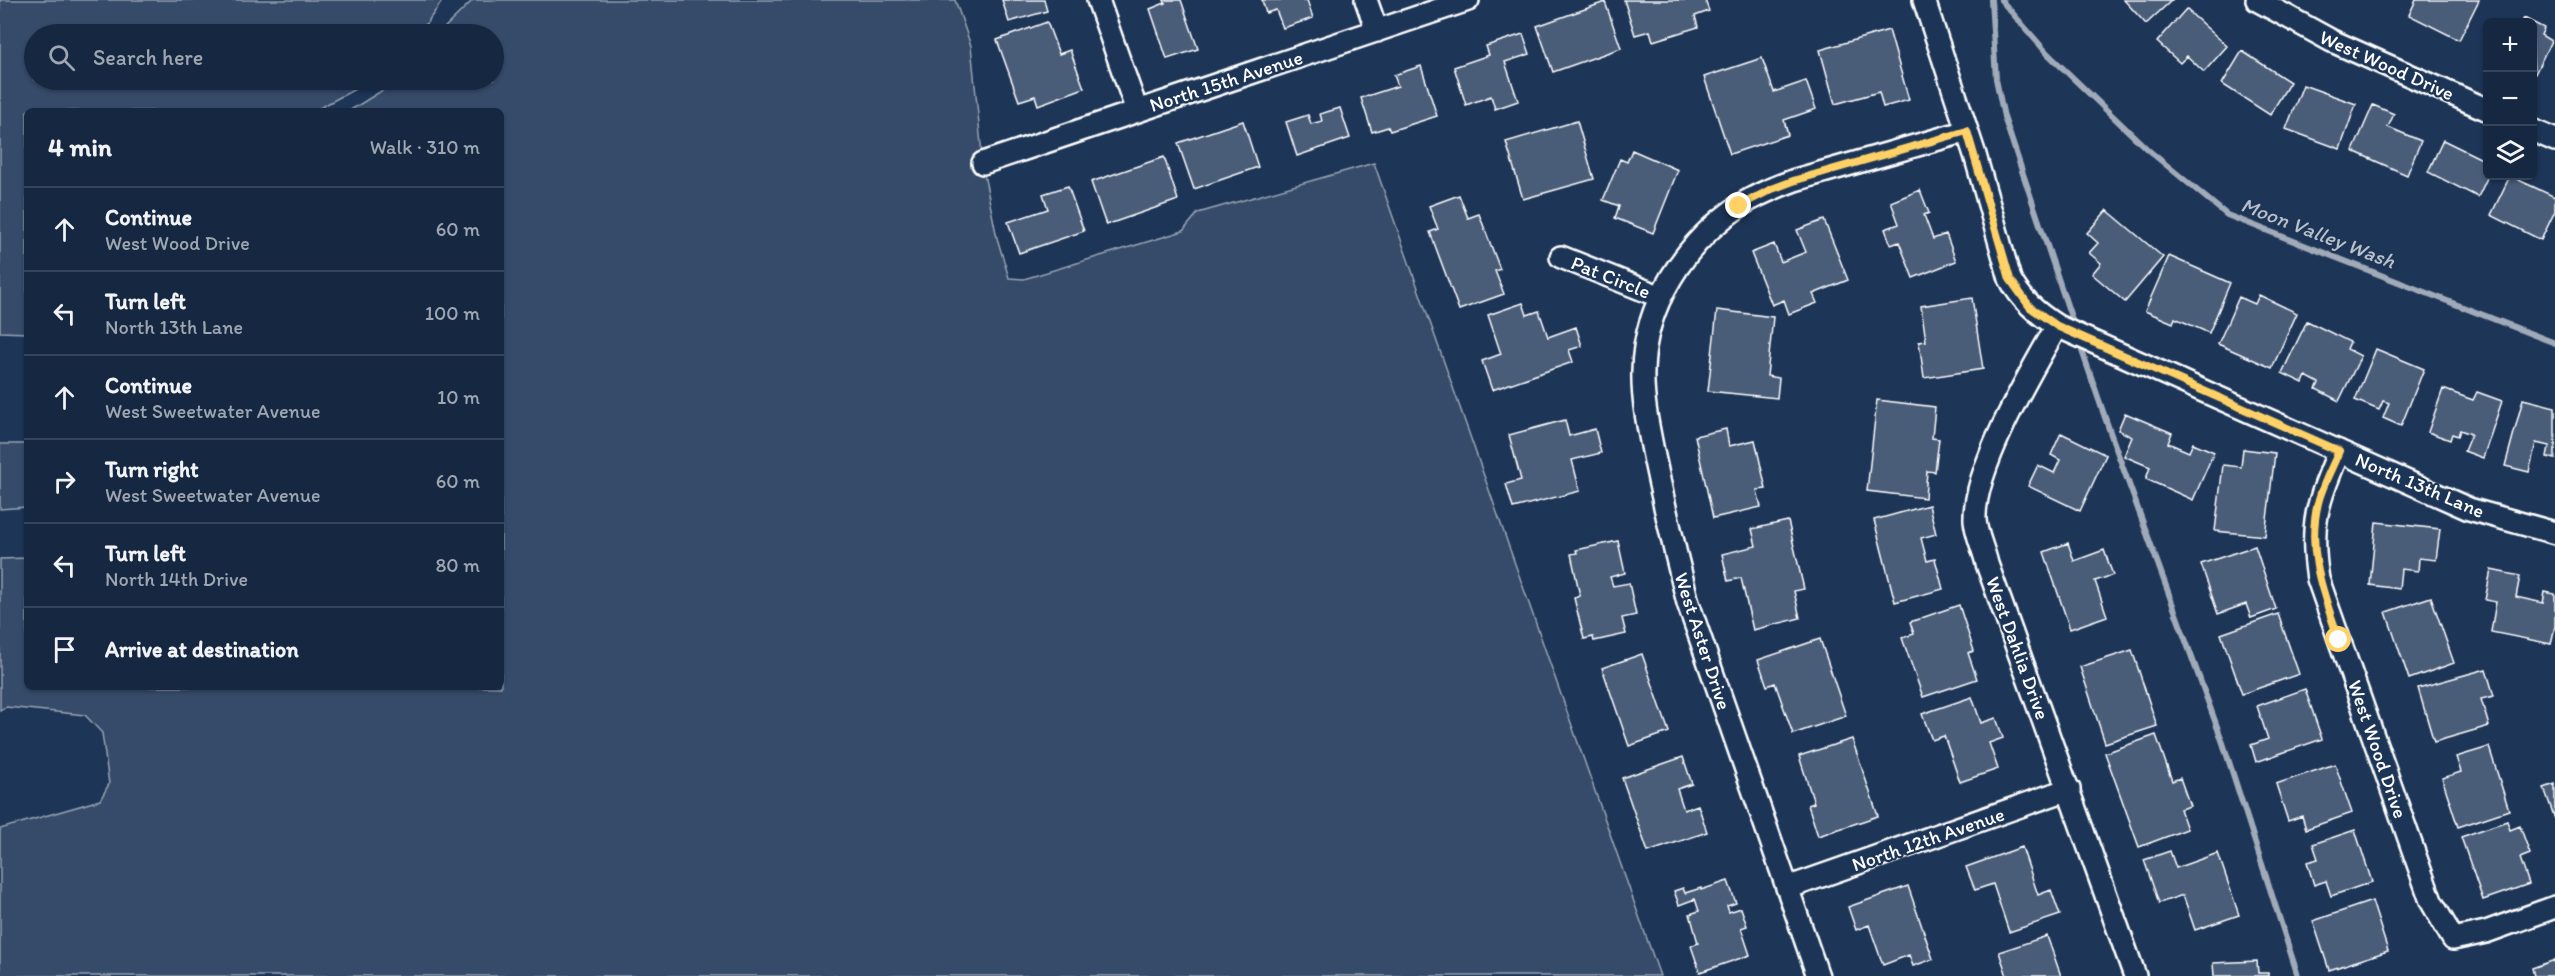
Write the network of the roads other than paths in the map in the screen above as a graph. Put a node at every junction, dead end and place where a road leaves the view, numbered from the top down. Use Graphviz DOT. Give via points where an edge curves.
graph roads {
  1 [pos="1098,0"];
  2 [pos="1366,0"];
  3 [pos="1468,0"];
  4 [pos="1924,0"];
  5 [pos="2257,0"];
  6 [pos="1377,31"];
  7 [pos="2483,108"];
  8 [pos="1137,111"];
  9 [pos="1967,131"];
  10 [pos="2537,132"];
  11 [pos="2555,140"];
  12 [pos="983,163"];
  13 [pos="1561,257"];
  14 [pos="1661,297"];
  15 [pos="2061,328"];
  16 [pos="2339,451"];
  17 [pos="2555,533"];
  18 [pos="2069,789"];
  19 [pos="1787,888"];
  20 [pos="2555,907"];
  21 [pos="1818,976"];
  22 [pos="2135,976"];
  1 -- 8 [label="street"];
  2 -- 6 [label="street"];
  3 -- 6 [label="street, North 15th Avenue"];
  4 -- 9 [label="street, North 13th Lane"];
  5 -- 7 [label="street, West Wood Drive" via="2332,41"];
  6 -- 8 [label="street, North 15th Avenue"];
  8 -- 12 [label="street, North 15th Avenue"];
  9 -- 14 [label="street, West Aster Drive" via="1796,180 1754,197 1719,221 1695,244"];
  9 -- 15 [label="street, North 13th Lane" via="2010,279 2030,307"];
  10 -- 11 [label="street"];
  13 -- 14 [label="street, Pat Circle"];
  14 -- 19 [label="street, West Aster Drive" via="1643,368 1646,418 1689,603"];
  15 -- 16 [label="street, North 13th Lane"];
  15 -- 18 [label="street, West Dahlia Drive" via="2028,379 1988,461 1977,493 1975,521"];
  16 -- 17 [label="street, North 13th Lane" via="2469,509"];
  16 -- 20 [label="street, West Wood Drive" via="2318,502 2314,554 2318,579 2431,901 2453,939 2486,932"];
  18 -- 19 [label="street, North 12th Avenue"];
  18 -- 22 [label="street, West Dahlia Drive"];
  19 -- 21 [label="street, West Aster Drive"];
}
